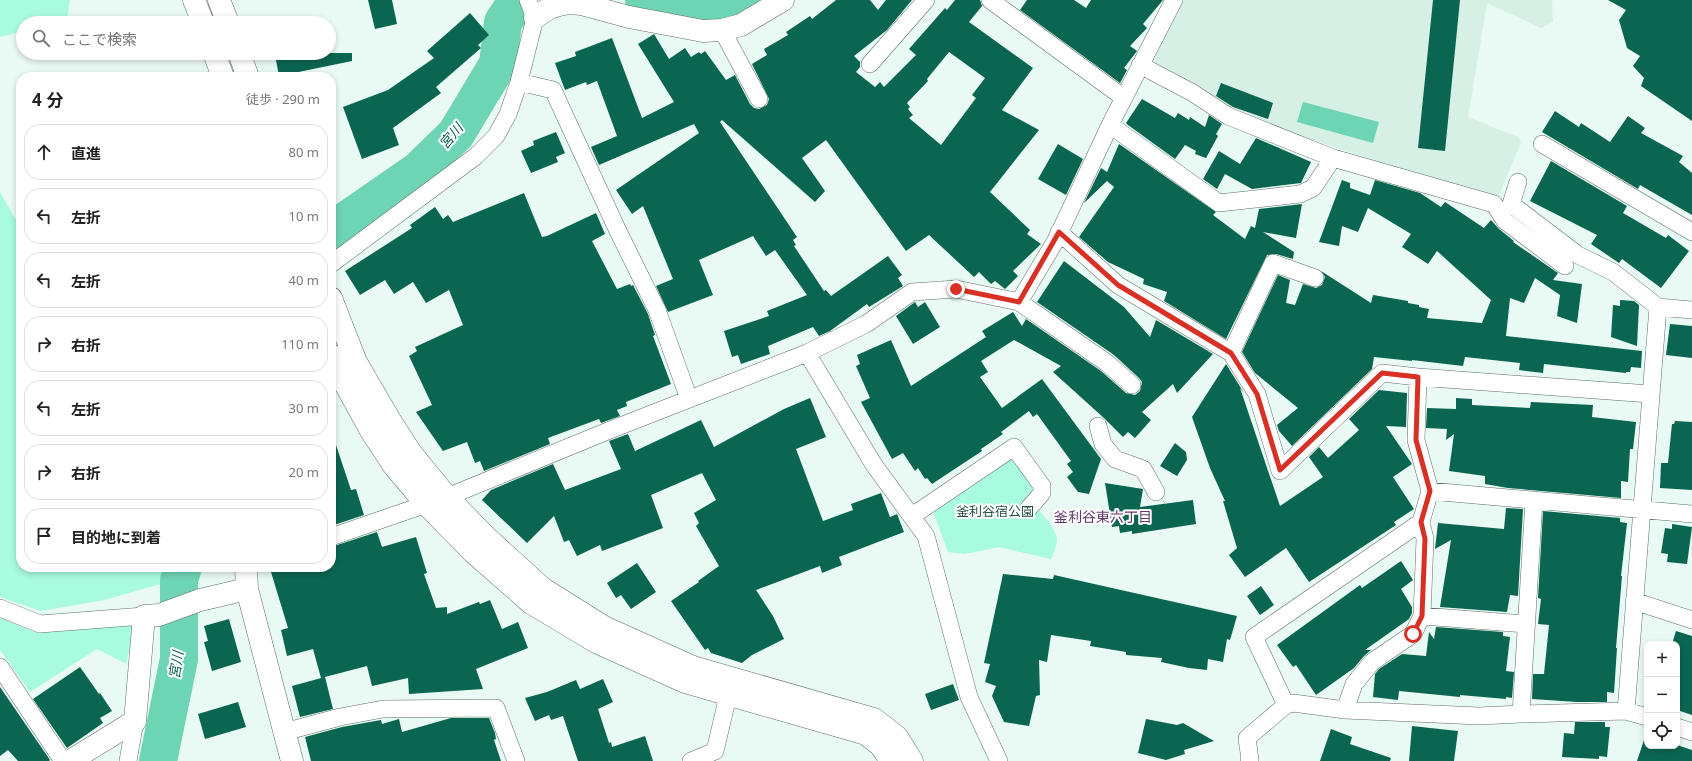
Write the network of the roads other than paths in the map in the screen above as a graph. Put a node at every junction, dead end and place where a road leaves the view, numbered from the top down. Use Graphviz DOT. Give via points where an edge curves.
graph roads {
  1 [pos="194,0"];
  2 [pos="219,0"];
  3 [pos="784,0"];
  4 [pos="926,0"];
  5 [pos="990,0"];
  6 [pos="1174,0"];
  7 [pos="531,7"];
  8 [pos="200,16"];
  9 [pos="225,16"];
  10 [pos="722,30"];
  11 [pos="217,60"];
  12 [pos="242,60"];
  13 [pos="870,64"];
  14 [pos="1140,65"];
  15 [pos="222,72"];
  16 [pos="246,72"];
  17 [pos="519,82"];
  18 [pos="1124,98"];
  19 [pos="759,99"];
  20 [pos="1110,125"];
  21 [pos="1542,144"];
  22 [pos="1333,158"];
  23 [pos="1518,182"];
  24 [pos="1059,232"];
  25 [pos="1692,232"];
  26 [pos="336,260"];
  27 [pos="1565,266"];
  28 [pos="1314,278"];
  29 [pos="1019,302"];
  30 [pos="1658,307"];
  31 [pos="1692,310"];
  32 [pos="336,311"];
  33 [pos="1231,353"];
  34 [pos="807,354"];
  35 [pos="336,367"];
  36 [pos="1418,377"];
  37 [pos="1132,386"];
  38 [pos="1650,394"];
  39 [pos="689,399"];
  40 [pos="1098,426"];
  41 [pos="1430,491"];
  42 [pos="1156,492"];
  43 [pos="447,497"];
  44 [pos="1534,500"];
  45 [pos="426,504"];
  46 [pos="1029,508"];
  47 [pos="1641,510"];
  48 [pos="1692,514"];
  49 [pos="912,516"];
  50 [pos="1421,522"];
  51 [pos="336,535"];
  52 [pos="246,572"];
  53 [pos="247,589"];
  54 [pos="1634,601"];
  55 [pos="0,608"];
  56 [pos="152,616"];
  57 [pos="1422,616"];
  58 [pos="1692,620"];
  59 [pos="1526,624"];
  60 [pos="0,667"];
  61 [pos="730,687"];
  62 [pos="1286,705"];
  63 [pos="1344,710"];
  64 [pos="1626,711"];
  65 [pos="1521,714"];
  66 [pos="1644,716"];
  67 [pos="135,721"];
  68 [pos="1680,728"];
  69 [pos="284,732"];
  70 [pos="1692,732"];
  71 [pos="63,761"];
  72 [pos="70,761"];
  73 [pos="128,761"];
  74 [pos="292,761"];
  75 [pos="516,761"];
  76 [pos="691,761"];
  77 [pos="891,761"];
  78 [pos="912,761"];
  79 [pos="998,761"];
  80 [pos="1249,761"];
  1 -- 8 [label="street"];
  2 -- 9 [label="street"];
  3 -- 10 [label="street" via="741,25"];
  4 -- 13 [label="street"];
  5 -- 18 [label="street"];
  6 -- 14 [label="street"];
  7 -- 10 [label="street" via="549,8 569,3 581,4 629,17 703,31"];
  7 -- 17 [label="street"];
  10 -- 19 [label="street"];
  11 -- 15 [label="street"];
  12 -- 16 [label="street"];
  14 -- 18 [label="street"];
  14 -- 22 [label="street" via="1193,92 1228,116"];
  17 -- 26 [label="street" via="508,114 496,136 476,156"];
  17 -- 39 [label="street" via="553,90 657,310"];
  18 -- 20 [label="street"];
  20 -- 22 [label="street" via="1219,203 1300,194 1313,188"];
  20 -- 24 [label="street"];
  21 -- 25 [label="street"];
  22 -- 27 [label="street" via="1494,204 1505,221"];
  23 -- 30 [label="street" via="1511,204 1578,255 1613,272"];
  24 -- 29 [label="street"];
  24 -- 33 [label="street" via="1118,285"];
  28 -- 33 [label="street" via="1273,263"];
  29 -- 34 [label="street" via="956,289 912,292 866,324"];
  29 -- 37 [label="street" via="1107,363"];
  30 -- 31 [label="street"];
  30 -- 38 [label="street"];
  32 -- 43 [label="street" via="356,362 391,422 411,453"];
  33 -- 36 [label="street" via="1257,394 1280,470 1382,373"];
  34 -- 39 [label="street"];
  34 -- 49 [label="street" via="874,465"];
  35 -- 45 [label="street" via="371,431 394,466"];
  36 -- 38 [label="street"];
  36 -- 41 [label="street" via="1416,440"];
  38 -- 47 [label="street"];
  39 -- 43 [label="street"];
  40 -- 42 [label="street" via="1103,444 1115,459 1143,469"];
  41 -- 44 [label="street"];
  41 -- 50 [label="street"];
  43 -- 45 [label="street"];
  43 -- 61 [label="street" via="542,588 604,627 693,667"];
  44 -- 47 [label="street"];
  44 -- 59 [label="street"];
  45 -- 51 [label="street"];
  45 -- 61 [label="street" via="473,552 531,603 596,642 685,682"];
  46 -- 49 [label="street" via="1042,493 1042,486 1014,447"];
  47 -- 48 [label="street"];
  47 -- 54 [label="street"];
  49 -- 79 [label="street" via="926,536 969,697"];
  50 -- 57 [label="street" via="1425,539"];
  50 -- 62 [label="street" via="1254,637"];
  52 -- 53 [label="street"];
  53 -- 56 [label="street" via="200,600"];
  53 -- 69 [label="street"];
  54 -- 58 [label="street"];
  54 -- 64 [label="street"];
  55 -- 56 [label="street" via="40,624"];
  56 -- 67 [label="street"];
  57 -- 59 [label="street"];
  57 -- 63 [label="street" via="1413,634 1372,662 1354,684"];
  59 -- 65 [label="street"];
  60 -- 71 [label="street"];
  61 -- 76 [label="street" via="715,751"];
  61 -- 77 [label="street" via="866,734 881,746"];
  61 -- 78 [label="street" via="874,719 896,737"];
  62 -- 63 [label="street" via="1294,703"];
  62 -- 80 [label="street" via="1247,738"];
  63 -- 65 [label="street" via="1478,716"];
  64 -- 65 [label="street"];
  64 -- 66 [label="street"];
  67 -- 72 [label="street"];
  67 -- 73 [label="street"];
  68 -- 70 [label="street"];
  69 -- 74 [label="street"];
  69 -- 75 [label="street" via="383,709 496,708"];
}
